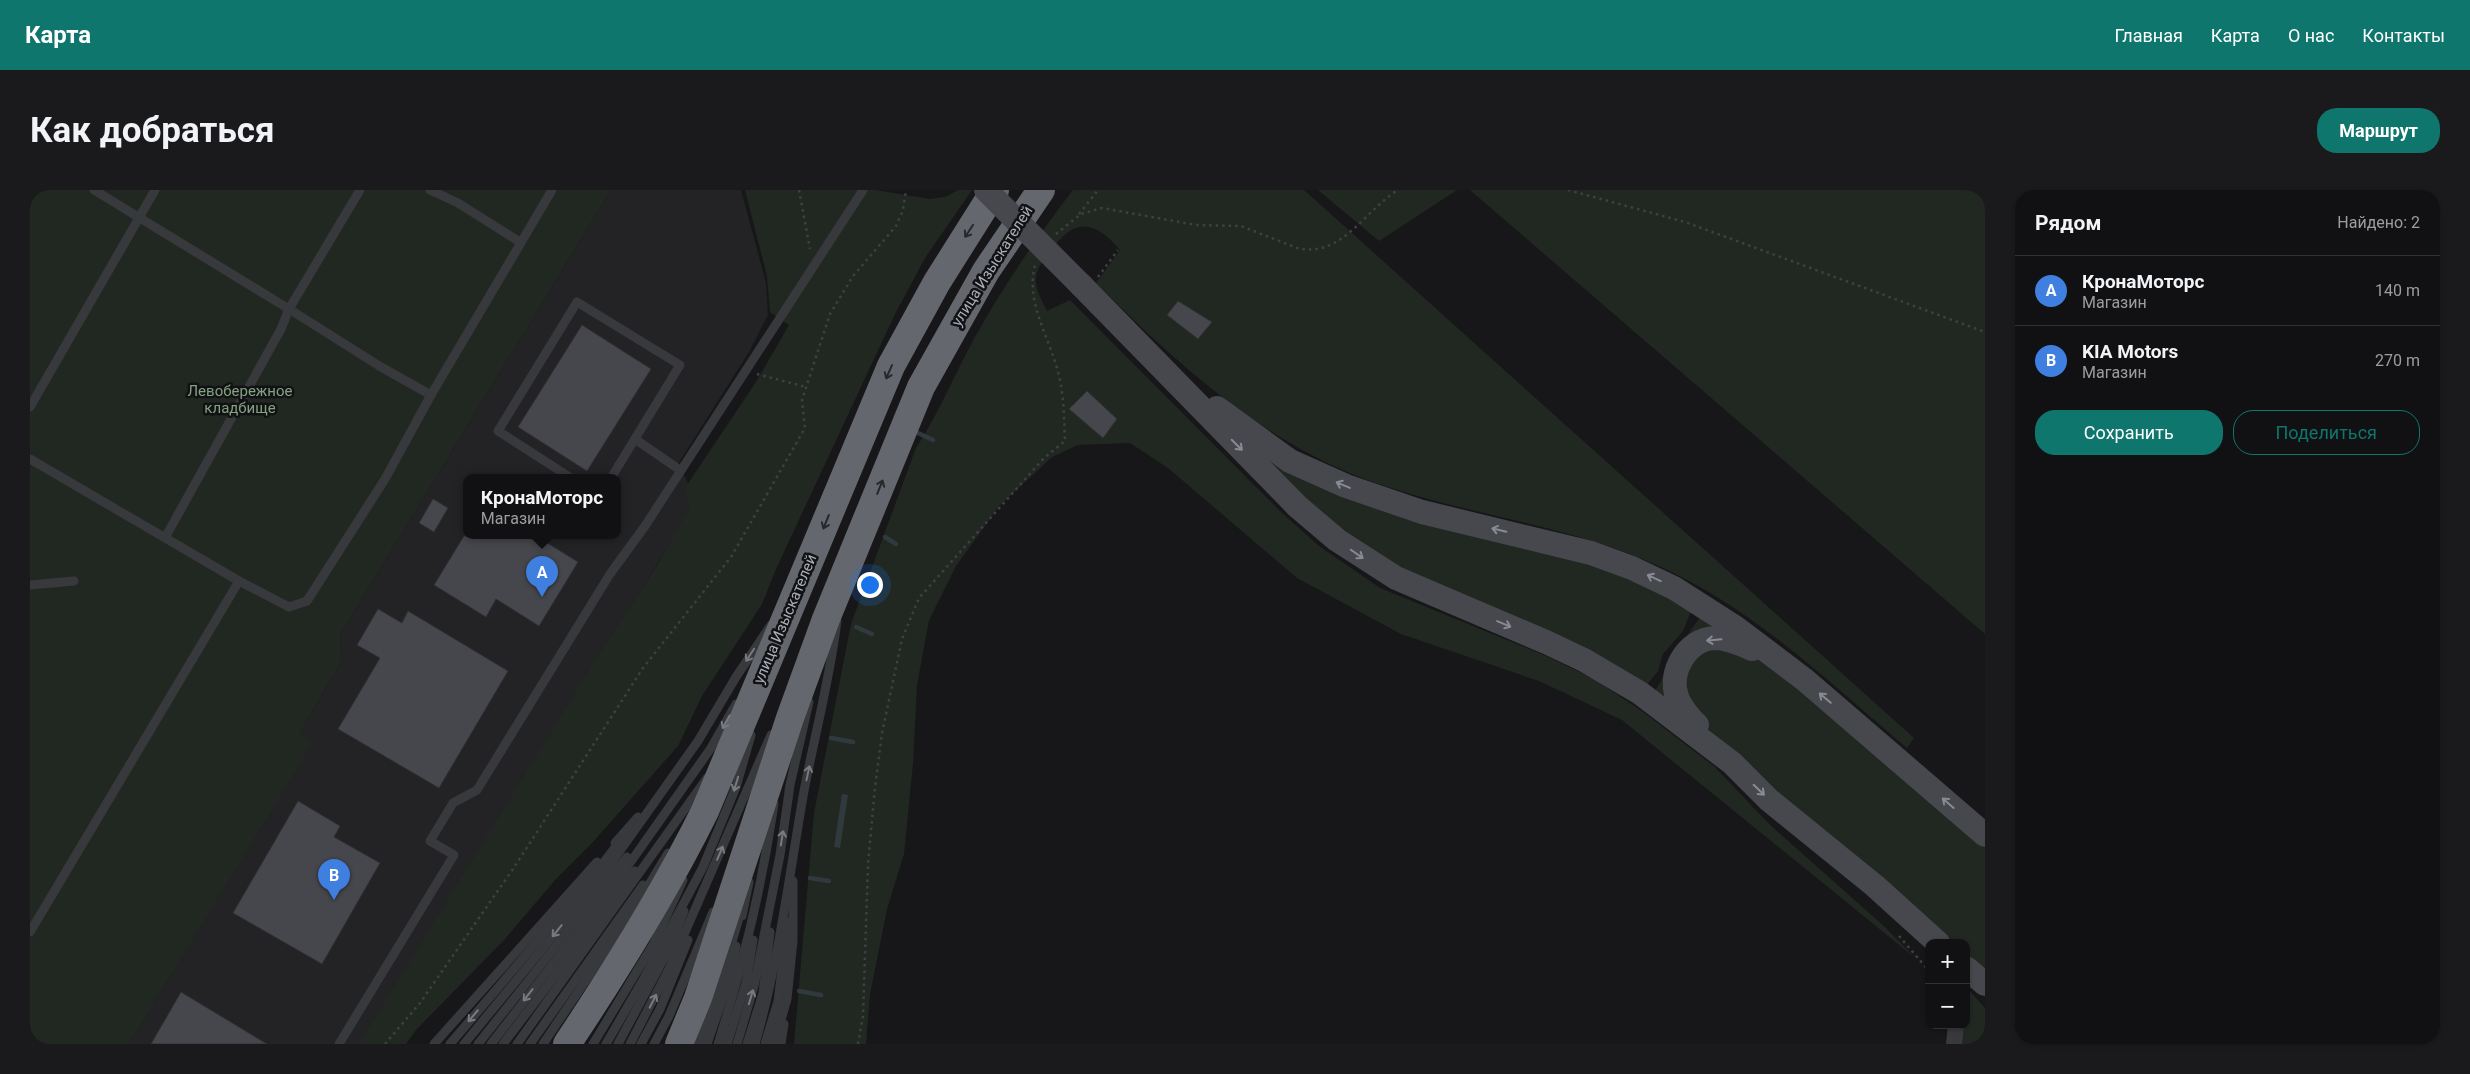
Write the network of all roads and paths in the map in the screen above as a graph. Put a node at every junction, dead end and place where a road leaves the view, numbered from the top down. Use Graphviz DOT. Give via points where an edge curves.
graph roads {
  1 [pos="94,190"];
  2 [pos="155,190"];
  3 [pos="360,190"];
  4 [pos="430,190"];
  5 [pos="552,190"];
  6 [pos="799,190"];
  7 [pos="864,190"];
  8 [pos="906,190"];
  9 [pos="986,190"];
  10 [pos="995,190"];
  11 [pos="1042,190"];
  12 [pos="1098,190"];
  13 [pos="1398,190"];
  14 [pos="1568,190"];
  15 [pos="138,217"];
  16 [pos="1076,217"];
  17 [pos="1054,236"];
  18 [pos="520,242"];
  19 [pos="1118,250"];
  20 [pos="1039,257"];
  21 [pos="815,262"];
  22 [pos="1087,284"];
  23 [pos="289,309"];
  24 [pos="1985,332"];
  25 [pos="746,371"];
  26 [pos="806,387"];
  27 [pos="431,395"];
  28 [pos="30,407"];
  29 [pos="635,439"];
  30 [pos="30,459"];
  31 [pos="680,470"];
  32 [pos="565,474"];
  33 [pos="613,474"];
  34 [pos="166,536"];
  35 [pos="74,581"];
  36 [pos="239,581"];
  37 [pos="842,581"];
  38 [pos="30,585"];
  39 [pos="799,587"];
  40 [pos="814,679"];
  41 [pos="1805,680"];
  42 [pos="748,682"];
  43 [pos="764,686"];
  44 [pos="812,689"];
  45 [pos="739,699"];
  46 [pos="784,712"];
  47 [pos="729,748"];
  48 [pos="683,763"];
  49 [pos="1732,763"];
  50 [pos="694,772"];
  51 [pos="777,783"];
  52 [pos="638,817"];
  53 [pos="745,820"];
  54 [pos="675,822"];
  55 [pos="708,826"];
  56 [pos="1985,835"];
  57 [pos="796,842"];
  58 [pos="684,855"];
  59 [pos="780,855"];
  60 [pos="765,867"];
  61 [pos="733,877"];
  62 [pos="793,877"];
  63 [pos="1875,886"];
  64 [pos="30,932"];
  65 [pos="1934,939"];
  66 [pos="1925,946"];
  67 [pos="1970,971"];
  68 [pos="1985,984"];
  69 [pos="787,999"];
  70 [pos="1956,1029"];
  71 [pos="583,1034"];
  72 [pos="608,1040"];
  73 [pos="674,1040"];
  74 [pos="619,1043"];
  75 [pos="339,1044"];
  76 [pos="385,1044"];
  77 [pos="434,1044"];
  78 [pos="450,1044"];
  79 [pos="464,1044"];
  80 [pos="478,1044"];
  81 [pos="490,1044"];
  82 [pos="503,1044"];
  83 [pos="517,1044"];
  84 [pos="530,1044"];
  85 [pos="542,1044"];
  86 [pos="555,1044"];
  87 [pos="593,1044"];
  88 [pos="630,1044"];
  89 [pos="641,1044"];
  90 [pos="654,1044"];
  91 [pos="689,1044"];
  92 [pos="699,1044"];
  93 [pos="707,1044"];
  94 [pos="718,1044"];
  95 [pos="727,1044"];
  96 [pos="737,1044"];
  97 [pos="747,1044"];
  98 [pos="755,1044"];
  99 [pos="765,1044"];
  100 [pos="774,1044"];
  101 [pos="782,1044"];
  102 [pos="858,1044"];
  103 [pos="1954,1044"];
  1 -- 15 [label="lane"];
  2 -- 15 [label="lane"];
  3 -- 23 [label="lane"];
  4 -- 18 [label="lane" via="458,203"];
  5 -- 18 [label="lane"];
  6 -- 21 [label="path"];
  7 -- 21 [label="lane"];
  8 -- 26 [label="path" via="896,226 853,276 830,314"];
  9 -- 22 [label="street, bridge"];
  10 -- 39 [label="highway, улица Изыскателей, one-way" via="941,275 895,358"];
  37 -- 11 [label="highway, улица Изыскателей, one-way" via="921,387 986,272"];
  12 -- 16 [label="path"];
  13 -- 16 [label="path" via="1335,243 1321,249 1305,250 1241,226 1189,224 1102,208"];
  14 -- 24 [label="path" via="1685,222"];
  15 -- 23 [label="lane"];
  15 -- 28 [label="lane"];
  16 -- 17 [label="path"];
  18 -- 27 [label="lane"];
  19 -- 22 [label="path"];
  20 -- 102 [label="path" via="1032,277 1032,293 1064,399 1064,441 1044,458 919,598 902,638 875,787 868,864 863,1016"];
  21 -- 25 [label="lane"];
  41 -- 22 [label="street, one-way" via="1701,604 1632,568 1566,546 1422,512 1346,486 1290,461 1179,378"];
  22 -- 49 [label="street, one-way" via="1297,506 1337,540 1396,578 1546,642 1615,678 1670,714"];
  23 -- 27 [label="lane"];
  23 -- 34 [label="lane"];
  25 -- 26 [label="path"];
  25 -- 31 [label="lane"];
  26 -- 76 [label="path" via="802,400 805,428 731,557 643,668 507,877 420,1003"];
  27 -- 36 [label="lane" via="385,479 307,600 289,607"];
  29 -- 31 [label="lane"];
  29 -- 32 [label="lane" via="680,365 577,302 498,431"];
  29 -- 33 [label="lane"];
  30 -- 34 [label="lane"];
  31 -- 75 [label="lane" via="610,574 477,790 453,803 430,841 454,855"];
  34 -- 36 [label="lane"];
  35 -- 38 [label="lane"];
  36 -- 64 [label="lane"];
  37 -- 40 [label="lane"];
  37 -- 46 [label="highway, улица Изыскателей"];
  57 -- 37 [label="lane, one-way" via="834,648"];
  39 -- 42 [label="lane"];
  39 -- 43 [label="lane"];
  39 -- 47 [label="highway, улица Изыскателей"];
  39 -- 48 [label="lane, one-way" via="759,642"];
  41 -- 49 [label="street, one-way" via="1766,656 1723,639 1708,639 1688,650 1676,672 1676,697 1686,713"];
  56 -- 41 [label="street, one-way"];
  43 -- 55 [label="lane"];
  43 -- 58 [label="lane, one-way" via="736,787"];
  59 -- 44 [label="lane, one-way" via="790,785"];
  45 -- 50 [label="lane, one-way"];
  46 -- 51 [label="lane"];
  46 -- 53 [label="lane"];
  46 -- 61 [label="highway, улица Изыскателей"];
  47 -- 54 [label="lane"];
  47 -- 58 [label="highway, улица Изыскателей"];
  48 -- 52 [label="lane"];
  48 -- 79 [label="lane, one-way" via="600,878"];
  49 -- 63 [label="street, one-way" via="1769,800"];
  50 -- 80 [label="lane"];
  50 -- 81 [label="lane, one-way" via="613,887"];
  51 -- 60 [label="lane"];
  51 -- 61 [label="lane"];
  52 -- 77 [label="lane"];
  52 -- 78 [label="lane, one-way" via="594,875"];
  54 -- 82 [label="lane"];
  54 -- 83 [label="lane"];
  57 -- 62 [label="lane"];
  57 -- 98 [label="lane" via="769,996"];
  58 -- 71 [label="highway, улица Изыскателей"];
  58 -- 72 [label="lane" via="644,980"];
  58 -- 74 [label="lane" via="670,947"];
  58 -- 84 [label="lane"];
  58 -- 85 [label="lane" via="638,903"];
  58 -- 86 [label="lane"];
  58 -- 87 [label="lane" via="654,943"];
  96 -- 59 [label="lane, one-way" via="754,986"];
  59 -- 97 [label="lane" via="763,992"];
  60 -- 94 [label="lane" via="739,977"];
  60 -- 95 [label="lane" via="746,983"];
  61 -- 73 [label="highway, улица Изыскателей" via="698,998"];
  88 -- 61 [label="lane, one-way" via="669,969"];
  61 -- 89 [label="lane" via="680,961"];
  61 -- 91 [label="lane" via="716,965"];
  61 -- 92 [label="lane" via="724,969"];
  61 -- 93 [label="lane" via="730,974"];
  62 -- 69 [label="lane" via="793,941"];
  62 -- 99 [label="lane" via="778,1000"];
  63 -- 65 [label="street"];
  63 -- 66 [label="street"];
  67 -- 68 [label="street"];
  69 -- 100 [label="lane"];
  69 -- 101 [label="lane"];
  70 -- 103 [label="street"];
  73 -- 90 [label="lane" via="715,905"];
}
